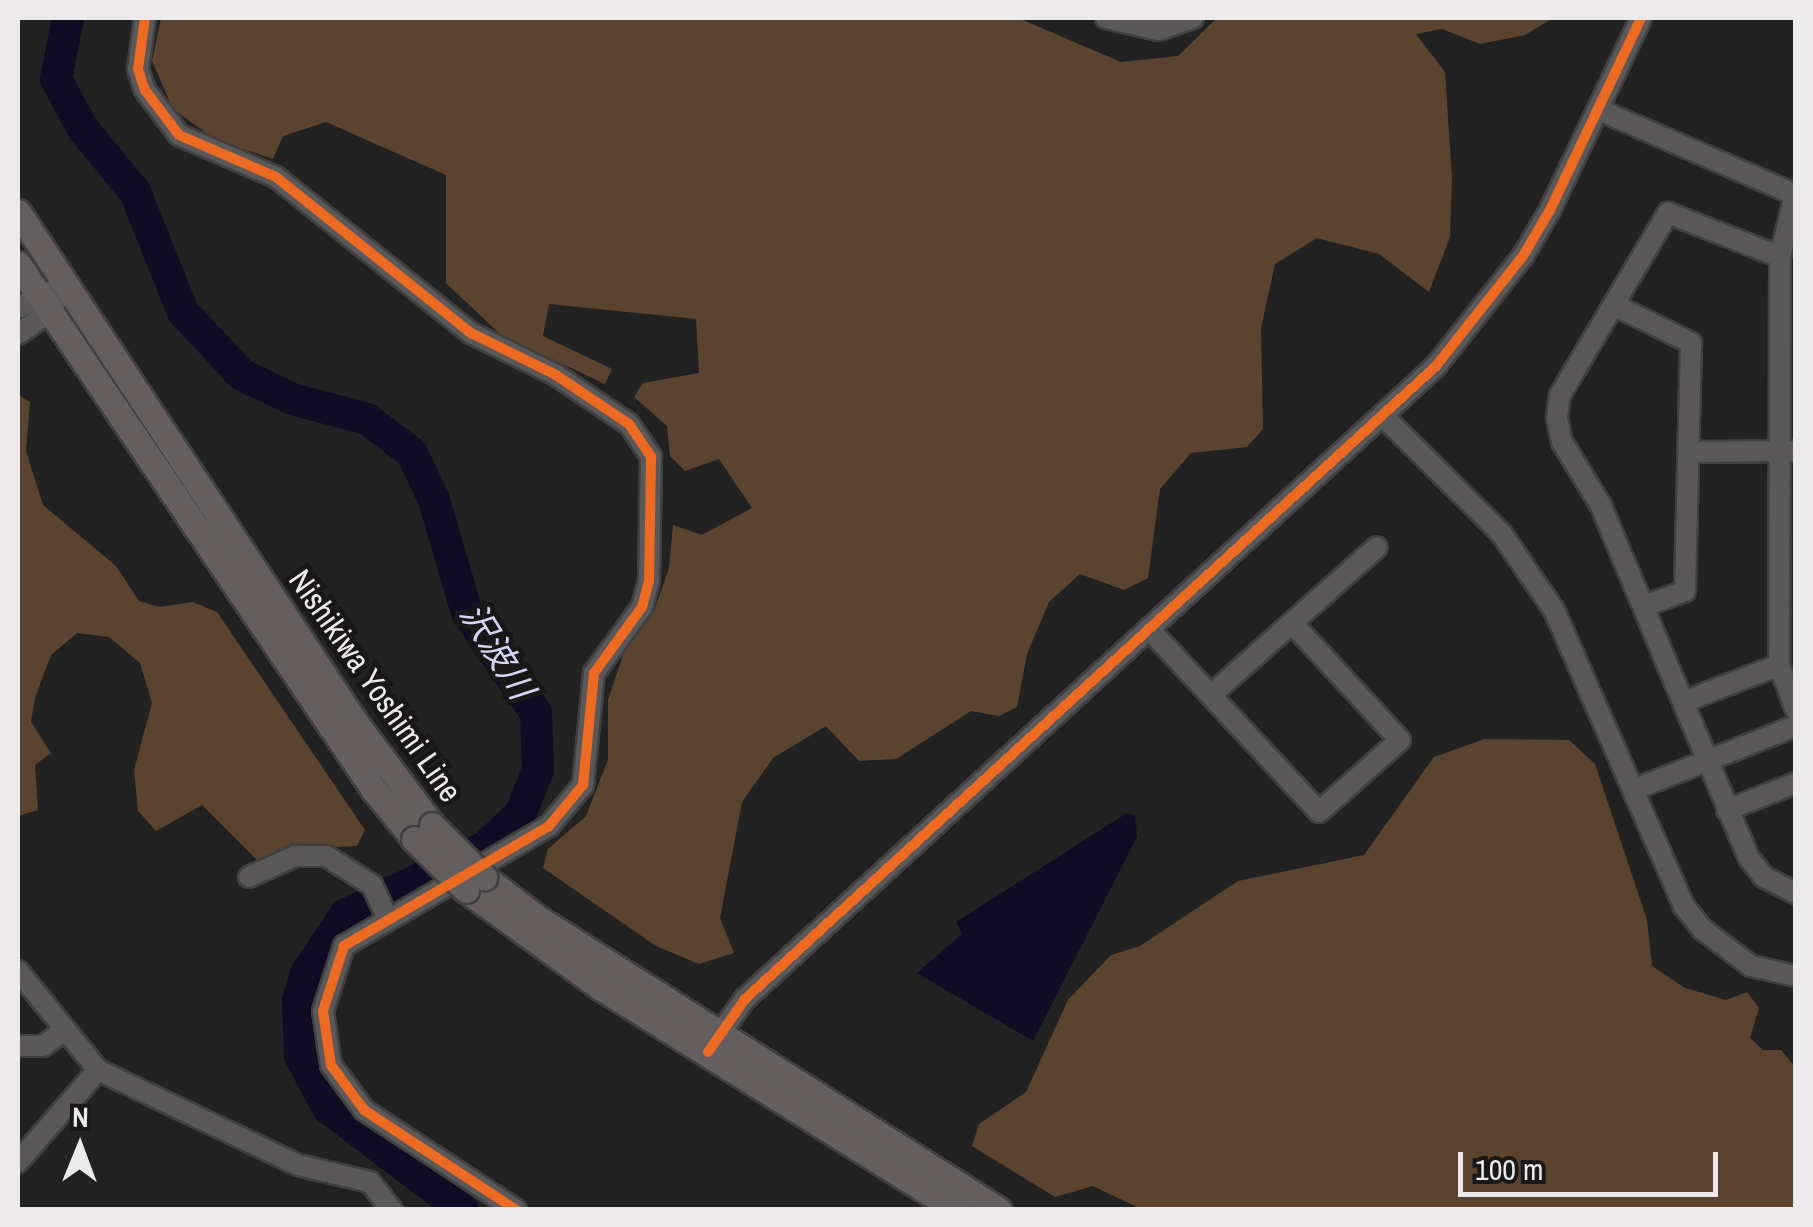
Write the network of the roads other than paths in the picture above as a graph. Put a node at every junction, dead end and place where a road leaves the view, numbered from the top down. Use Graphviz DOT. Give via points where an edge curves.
graph roads {
  1 [pos="145,18"];
  2 [pos="1106,18"];
  3 [pos="1193,18"];
  4 [pos="1640,18"];
  5 [pos="1599,110"];
  6 [pos="1795,195"];
  7 [pos="18,212"];
  8 [pos="1780,257"];
  9 [pos="18,264"];
  10 [pos="66,287"];
  11 [pos="35,305"];
  12 [pos="1616,306"];
  13 [pos="18,334"];
  14 [pos="1384,416"];
  15 [pos="1690,452"];
  16 [pos="1787,452"];
  17 [pos="1376,546"];
  18 [pos="1644,606"];
  19 [pos="1294,624"];
  20 [pos="1150,630"];
  21 [pos="1779,665"];
  22 [pos="1211,695"];
  23 [pos="1683,702"];
  24 [pos="1796,710"];
  25 [pos="1796,726"];
  26 [pos="1706,760"];
  27 [pos="1796,783"];
  28 [pos="1635,789"];
  29 [pos="1728,810"];
  30 [pos="423,832"];
  31 [pos="249,876"];
  32 [pos="1796,893"];
  33 [pos="386,915"];
  34 [pos="18,971"];
  35 [pos="1796,976"];
  36 [pos="62,1032"];
  37 [pos="714,1043"];
  38 [pos="18,1046"];
  39 [pos="98,1070"];
  40 [pos="18,1162"];
  41 [pos="392,1210"];
  42 [pos="516,1210"];
  43 [pos="957,1210"];
  44 [pos="1000,1210"];
  1 -- 33 [label="street" via="138,69 144,90 179,134 276,177 471,334 556,375 629,424 651,458 650,581 642,608 594,672 583,785 548,826"];
  2 -- 3 [label="street" via="1158,30"];
  4 -- 5 [label="street"];
  5 -- 6 [label="street"];
  5 -- 14 [label="street" via="1523,256 1436,366"];
  6 -- 8 [label="street"];
  7 -- 10 [label="main road, Nishikiwa Yoshimi Line"];
  8 -- 12 [label="street" via="1668,213"];
  8 -- 16 [label="street"];
  9 -- 11 [label="main road, Nishikiwa Yoshimi Line"];
  10 -- 11 [label="street"];
  10 -- 30 [label="main road, Nishikiwa Yoshimi Line"];
  11 -- 13 [label="street"];
  11 -- 30 [label="main road, Nishikiwa Yoshimi Line" via="374,790"];
  12 -- 15 [label="street" via="1691,342"];
  12 -- 18 [label="street" via="1560,395 1557,418 1562,442 1600,504"];
  14 -- 20 [label="street"];
  14 -- 28 [label="street" via="1474,503 1524,565 1578,654"];
  15 -- 16 [label="street"];
  15 -- 18 [label="street" via="1685,591"];
  16 -- 21 [label="street"];
  17 -- 19 [label="street"];
  18 -- 23 [label="street"];
  19 -- 22 [label="street"];
  19 -- 22 [label="street" via="1400,740 1319,812"];
  20 -- 22 [label="street"];
  20 -- 37 [label="street" via="745,1000"];
  21 -- 23 [label="street"];
  21 -- 24 [label="street"];
  23 -- 26 [label="street"];
  25 -- 26 [label="street"];
  26 -- 28 [label="street"];
  26 -- 29 [label="street"];
  27 -- 29 [label="street"];
  28 -- 35 [label="street" via="1684,906 1702,929 1751,966"];
  29 -- 32 [label="street" via="1764,877"];
  30 -- 37 [label="main road, Nishikiwa Yoshimi Line, bridge" via="558,959"];
  31 -- 33 [label="street" via="295,856 326,856 372,885"];
  33 -- 42 [label="street" via="344,946 332,972 323,1011 331,1065 364,1110"];
  34 -- 36 [label="street"];
  36 -- 38 [label="street" via="43,1046"];
  36 -- 39 [label="street"];
  37 -- 43 [label="main road, Nishikiwa Yoshimi Line"];
  37 -- 44 [label="main road, Nishikiwa Yoshimi Line"];
  39 -- 40 [label="street"];
  39 -- 41 [label="street" via="298,1166 370,1182"];
}
